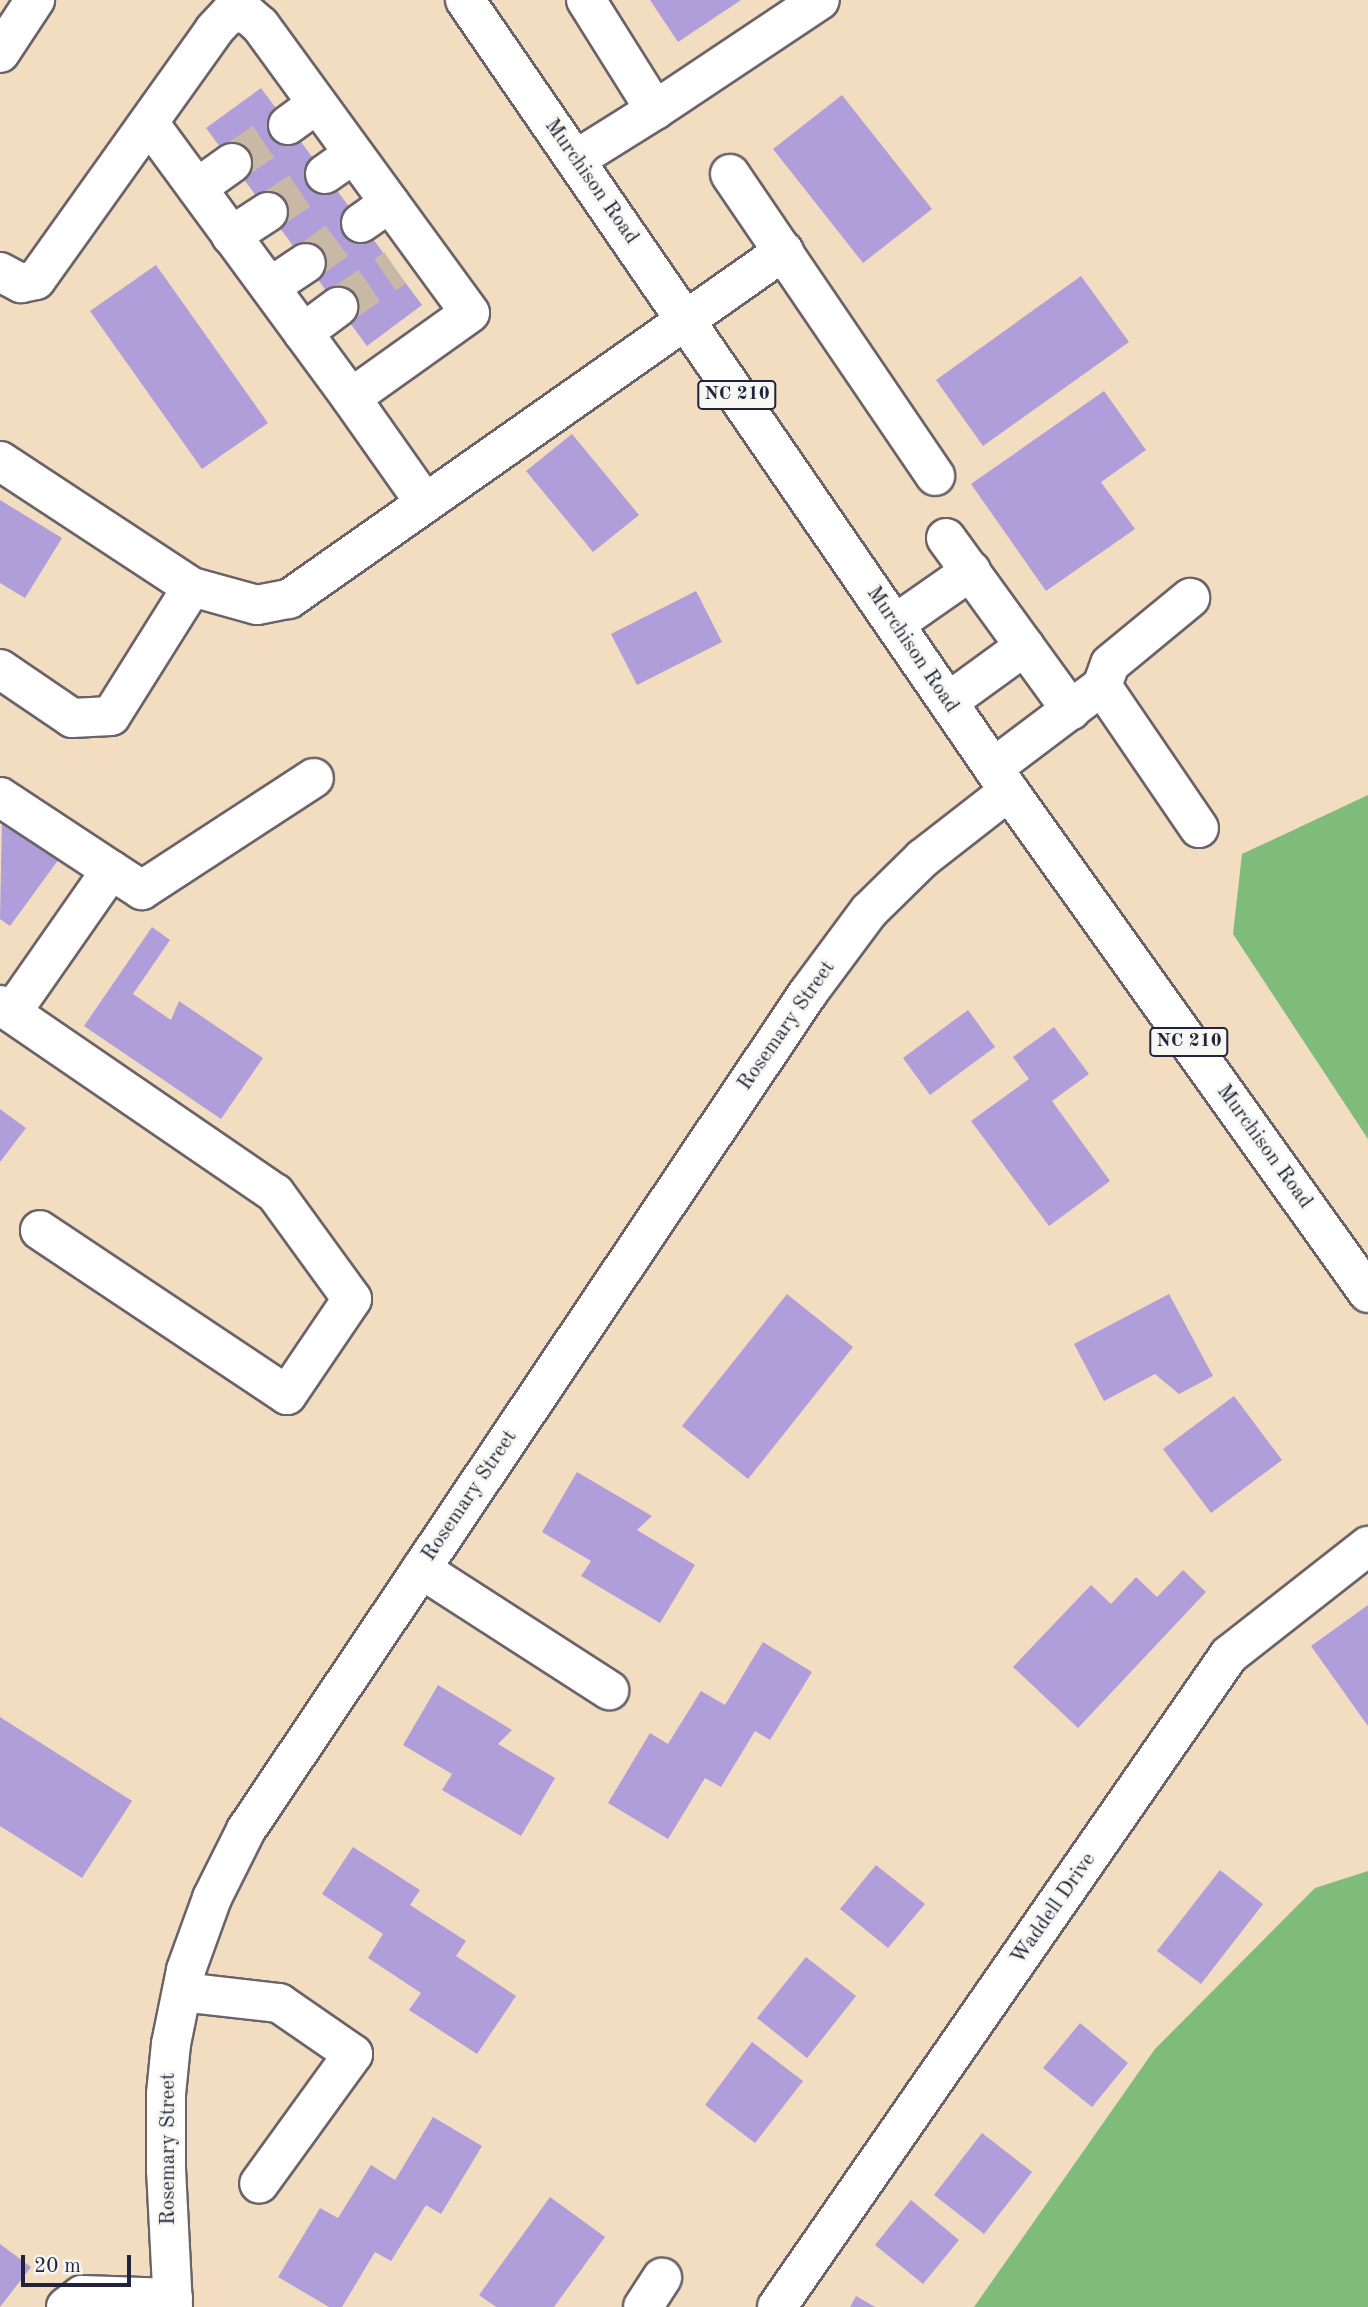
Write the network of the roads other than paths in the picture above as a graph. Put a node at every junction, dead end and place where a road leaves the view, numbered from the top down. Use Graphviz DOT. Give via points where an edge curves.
graph roads {
  1 [pos="465,0"];
  2 [pos="586,0"];
  3 [pos="820,0"];
  4 [pos="31,2"];
  5 [pos="0,53"];
  6 [pos="655,110"];
  7 [pos="149,123"];
  8 [pos="575,160"];
  9 [pos="232,163"];
  10 [pos="730,174"];
  11 [pos="197,188"];
  12 [pos="268,212"];
  13 [pos="231,236"];
  14 [pos="784,251"];
  15 [pos="306,263"];
  16 [pos="0,272"];
  17 [pos="270,287"];
  18 [pos="338,307"];
  19 [pos="686,320"];
  20 [pos="303,333"];
  21 [pos="351,398"];
  22 [pos="0,461"];
  23 [pos="935,476"];
  24 [pos="425,503"];
  25 [pos="946,538"];
  26 [pos="971,571"];
  27 [pos="192,587"];
  28 [pos="1190,598"];
  29 [pos="895,624"];
  30 [pos="1025,646"];
  31 [pos="0,669"];
  32 [pos="1102,686"];
  33 [pos="948,702"];
  34 [pos="1070,710"];
  35 [pos="314,778"];
  36 [pos="1001,779"];
  37 [pos="0,797"];
  38 [pos="1199,828"];
  39 [pos="111,870"];
  40 [pos="6,1008"];
  41 [pos="40,1230"];
  42 [pos="1368,1293"];
  43 [pos="1368,1546"];
  44 [pos="421,1569"];
  45 [pos="609,1690"];
  46 [pos="182,1992"];
  47 [pos="259,2184"];
  48 [pos="173,2303"];
  49 [pos="66,2307"];
  50 [pos="777,2307"];
  1 -- 8 [label="street, Murchison Road / NC 210"];
  2 -- 6 [label="street"];
  3 -- 6 [label="street"];
  4 -- 5 [label="street"];
  6 -- 8 [label="street"];
  7 -- 11 [label="street"];
  7 -- 16 [label="street" via="36,280 21,282"];
  7 -- 21 [label="street" via="229,14 246,13 260,25 303,114 339,164 408,258 470,313"];
  8 -- 19 [label="street, Murchison Road / NC 210"];
  9 -- 11 [label="street"];
  10 -- 14 [label="street"];
  11 -- 13 [label="street"];
  12 -- 13 [label="street"];
  13 -- 17 [label="street"];
  14 -- 19 [label="street"];
  14 -- 23 [label="street"];
  15 -- 17 [label="street"];
  17 -- 20 [label="street"];
  18 -- 20 [label="street"];
  19 -- 24 [label="street"];
  19 -- 29 [label="street, Murchison Road / NC 210"];
  20 -- 21 [label="street"];
  21 -- 24 [label="street"];
  22 -- 27 [label="street"];
  24 -- 27 [label="street" via="289,599 257,605"];
  25 -- 26 [label="street"];
  26 -- 29 [label="street"];
  26 -- 30 [label="street"];
  27 -- 31 [label="street" via="111,716 72,718"];
  28 -- 32 [label="street" via="1111,664"];
  29 -- 33 [label="street, Murchison Road / NC 210"];
  30 -- 33 [label="street"];
  30 -- 34 [label="street"];
  32 -- 34 [label="street, Rosemary Street"];
  32 -- 38 [label="street"];
  33 -- 36 [label="street, Murchison Road / NC 210"];
  34 -- 36 [label="street, Rosemary Street"];
  35 -- 39 [label="street" via="142,890"];
  36 -- 42 [label="street, Murchison Road / NC 210"];
  36 -- 44 [label="street, Rosemary Street" via="869,911 808,992"];
  37 -- 39 [label="street"];
  39 -- 40 [label="street"];
  40 -- 41 [label="street" via="275,1193 352,1299 288,1395"];
  43 -- 50 [label="street, Waddell Drive" via="1229,1655"];
  44 -- 45 [label="street"];
  44 -- 46 [label="street, Rosemary Street" via="246,1830 212,1898"];
  46 -- 47 [label="street" via="279,2003 353,2054"];
  46 -- 48 [label="street, Rosemary Street" via="166,2094"];
  48 -- 49 [label="street" via="82,2295"];
}
